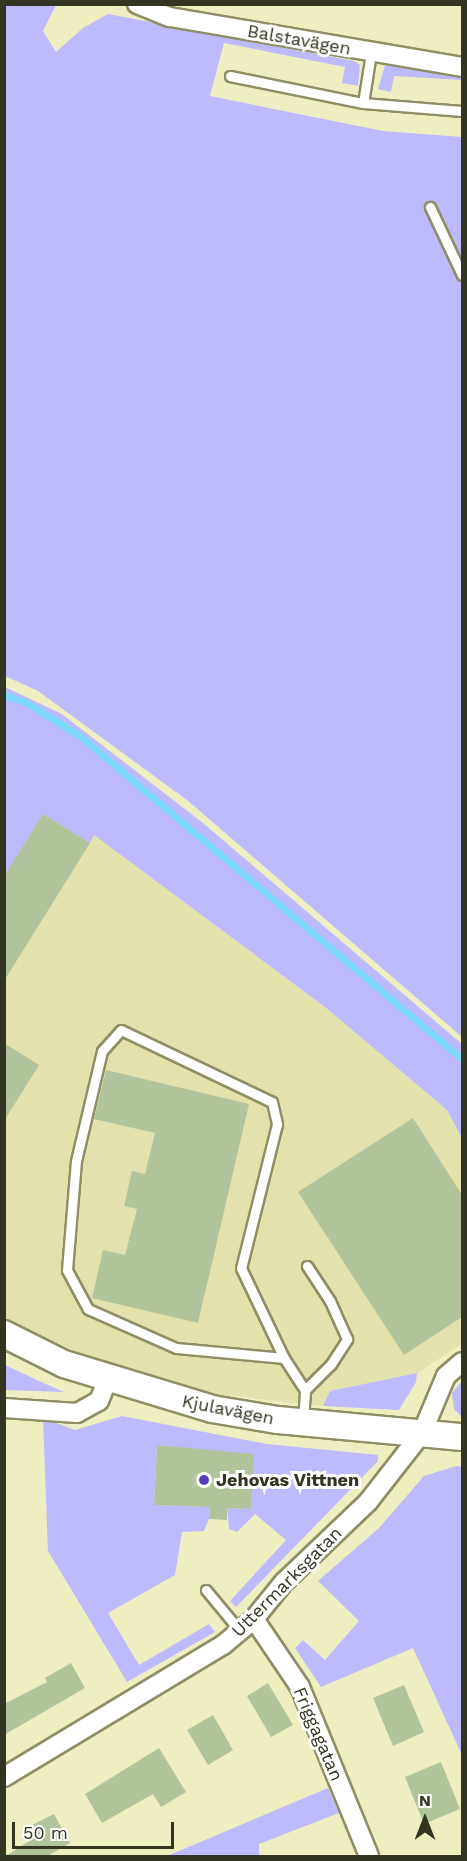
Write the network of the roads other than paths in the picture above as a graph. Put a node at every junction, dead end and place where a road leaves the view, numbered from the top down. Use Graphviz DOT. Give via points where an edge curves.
graph roads {
  1 [pos="137,4"];
  2 [pos="371,53"];
  3 [pos="462,67"];
  4 [pos="230,76"];
  5 [pos="363,103"];
  6 [pos="462,111"];
  7 [pos="430,207"];
  8 [pos="462,274"];
  9 [pos="307,1266"];
  10 [pos="4,1334"];
  11 [pos="284,1358"];
  12 [pos="462,1362"];
  13 [pos="108,1379"];
  14 [pos="305,1390"];
  15 [pos="4,1408"];
  16 [pos="303,1422"];
  17 [pos="422,1433"];
  18 [pos="462,1437"];
  19 [pos="206,1590"];
  20 [pos="247,1625"];
  21 [pos="4,1777"];
  22 [pos="369,1857"];
  1 -- 2 [label="street, Balstavägen" via="170,17"];
  2 -- 3 [label="street, Balstavägen"];
  2 -- 5 [label="lane"];
  4 -- 5 [label="lane"];
  5 -- 6 [label="lane"];
  7 -- 8 [label="lane"];
  9 -- 14 [label="lane" via="330,1301 347,1339 331,1364"];
  10 -- 13 [label="street, Kjulavägen" via="64,1364"];
  11 -- 11 [label="lane" via="241,1268 277,1124 272,1102 121,1030 102,1051 76,1161 67,1270 88,1309 176,1347"];
  11 -- 14 [label="lane"];
  12 -- 17 [label="street, Uttermarksgatan" via="437,1391"];
  13 -- 15 [label="street" via="99,1401 77,1413"];
  13 -- 16 [label="street, Kjulavägen" via="212,1409"];
  14 -- 16 [label="lane"];
  16 -- 17 [label="street, Kjulavägen"];
  17 -- 18 [label="street, Kjulavägen"];
  17 -- 20 [label="street, Uttermarksgatan" via="368,1502 284,1582"];
  19 -- 20 [label="lane"];
  20 -- 21 [label="street, Uttermarksgatan" via="224,1645"];
  20 -- 22 [label="street, Friggagatan" via="300,1687"];
}
